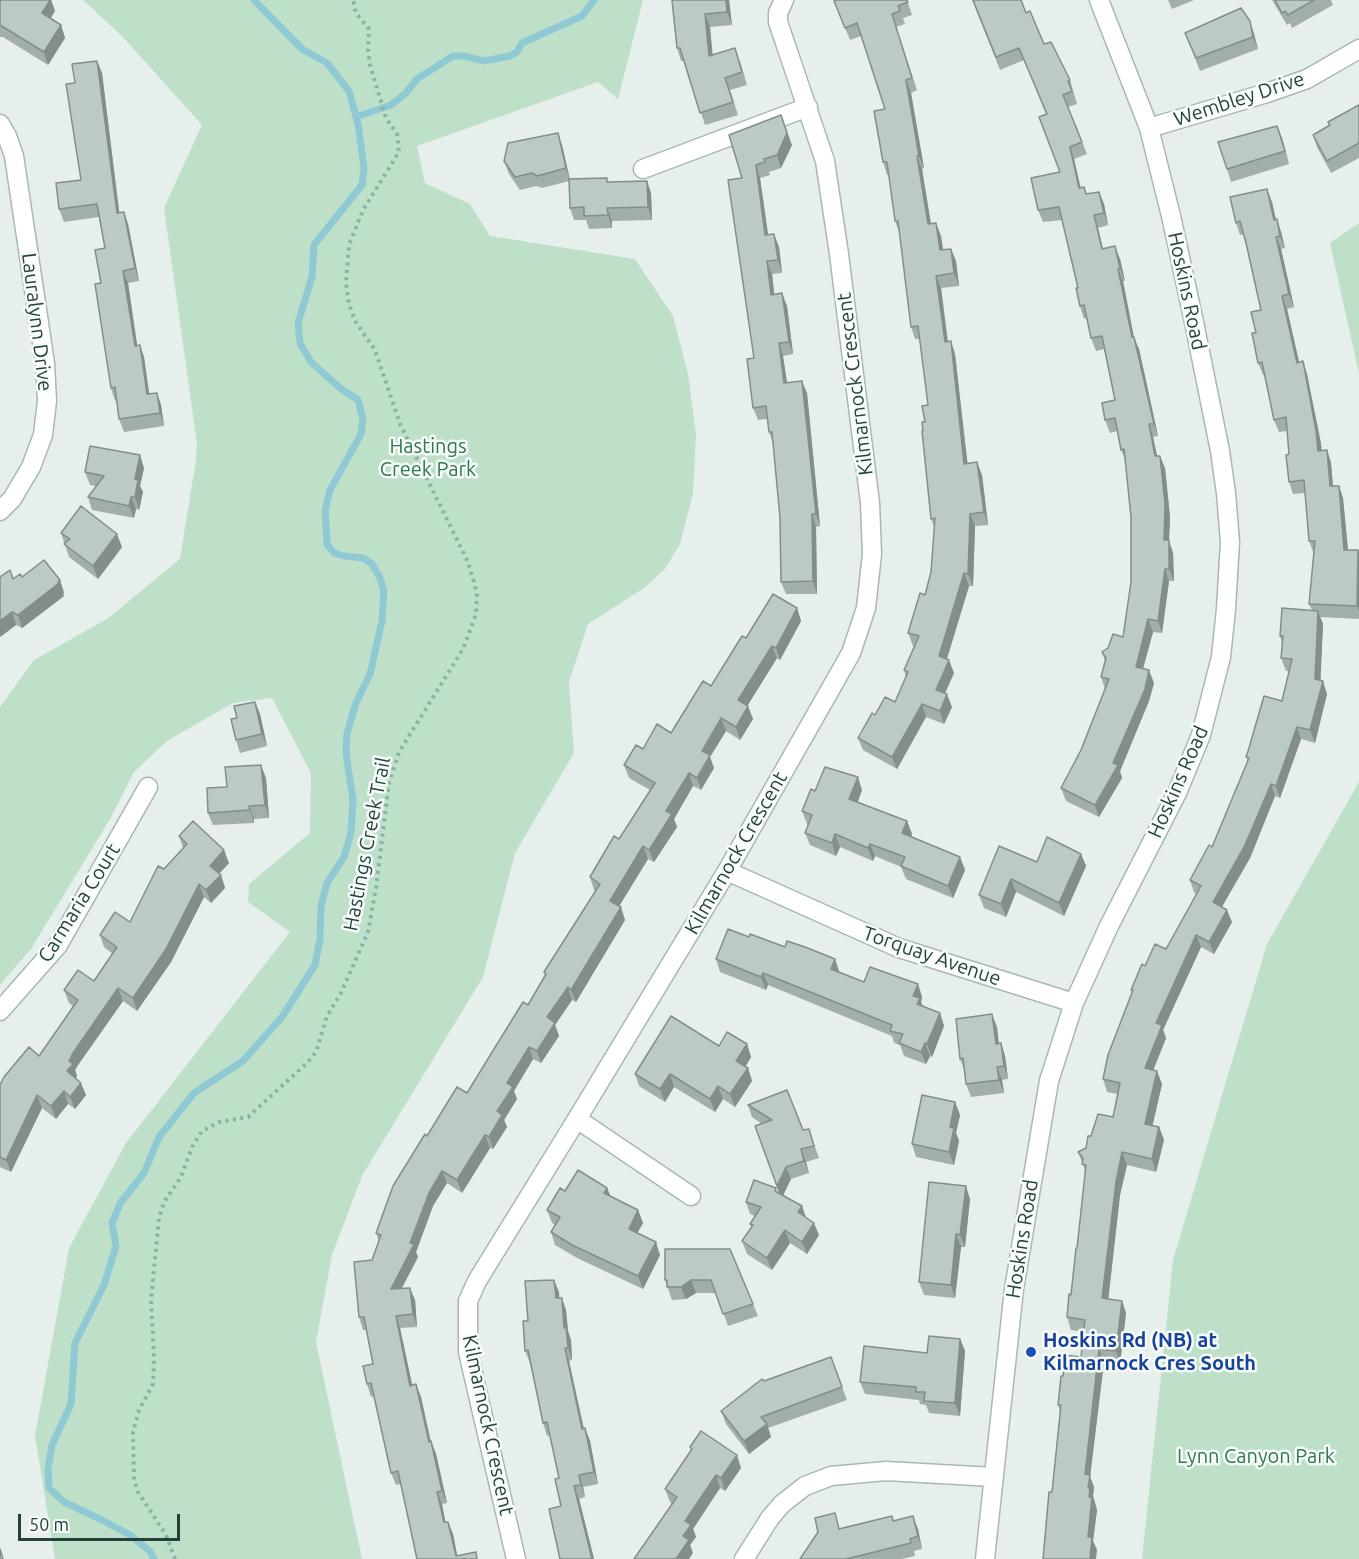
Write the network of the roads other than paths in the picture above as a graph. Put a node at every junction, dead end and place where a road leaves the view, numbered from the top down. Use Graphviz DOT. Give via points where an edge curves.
graph roads {
  1 [pos="784,0"];
  2 [pos="1099,0"];
  3 [pos="1359,49"];
  4 [pos="808,107"];
  5 [pos="0,124"];
  6 [pos="1149,128"];
  7 [pos="643,169"];
  8 [pos="0,511"];
  9 [pos="148,788"];
  10 [pos="727,871"];
  11 [pos="1074,1003"];
  12 [pos="0,1011"];
  13 [pos="577,1119"];
  14 [pos="691,1196"];
  15 [pos="993,1477"];
  16 [pos="516,1559"];
  17 [pos="744,1559"];
  18 [pos="985,1559"];
  1 -- 4 [label="street, Kilmarnock Crescent" via="778,22"];
  2 -- 6 [label="street, Hoskins Road"];
  3 -- 6 [label="street, Wembley Drive" via="1307,79"];
  4 -- 7 [label="street"];
  4 -- 10 [label="street, Kilmarnock Crescent" via="825,161 839,254 870,503 872,554 866,608 851,653"];
  5 -- 8 [label="street, Lauralynn Drive" via="14,156 45,363 47,401 43,435 32,467"];
  6 -- 11 [label="street, Hoskins Road" via="1220,451 1230,542 1226,609 1221,657 1201,735 1177,793"];
  9 -- 12 [label="street, Carmaria Court" via="58,945"];
  10 -- 11 [label="street, Torquay Avenue" via="899,948"];
  10 -- 13 [label="street, Kilmarnock Crescent"];
  11 -- 15 [label="street, Hoskins Road" via="1049,1082 1034,1162 1014,1289"];
  13 -- 14 [label="street"];
  13 -- 16 [label="street, Kilmarnock Crescent" via="468,1301 470,1362"];
  15 -- 17 [label="street" via="886,1471 831,1476 805,1486 782,1504"];
  15 -- 18 [label="street, Hoskins Road"];
}
